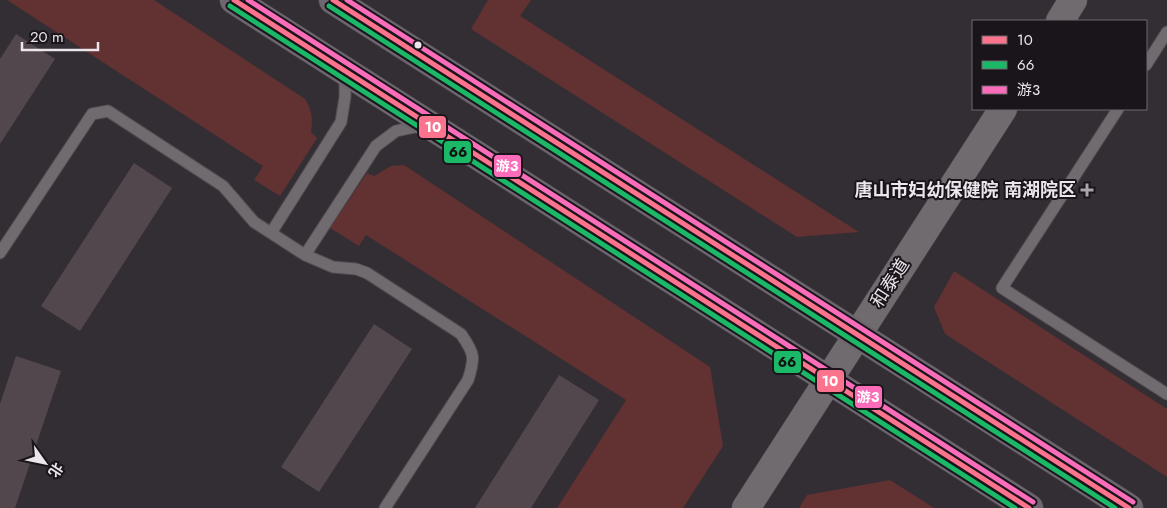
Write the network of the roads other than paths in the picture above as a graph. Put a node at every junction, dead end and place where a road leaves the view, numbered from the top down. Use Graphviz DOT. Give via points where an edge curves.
graph roads {
  1 [pos="234,0"];
  2 [pos="333,0"];
  3 [pos="1073,0"];
  4 [pos="1061,20"];
  5 [pos="1167,32"];
  6 [pos="1147,63"];
  7 [pos="345,71"];
  8 [pos="1002,110"];
  9 [pos="1117,110"];
  10 [pos="428,124"];
  11 [pos="271,233"];
  12 [pos="0,253"];
  13 [pos="305,255"];
  14 [pos="858,335"];
  15 [pos="829,380"];
  16 [pos="1167,394"];
  17 [pos="385,508"];
  18 [pos="746,508"];
  19 [pos="1029,508"];
  20 [pos="1129,508"];
  1 -- 7 [label="main road"];
  2 -- 14 [label="main road"];
  3 -- 4 [label="street"];
  5 -- 6 [label="lane"];
  7 -- 10 [label="main road"];
  7 -- 11 [label="lane" via="341,122"];
  8 -- 14 [label="street, 和泰道"];
  9 -- 16 [label="lane" via="1002,288"];
  10 -- 13 [label="lane" via="396,131 376,146"];
  10 -- 15 [label="main road"];
  11 -- 12 [label="lane" via="254,222 223,186 108,111 92,114"];
  11 -- 13 [label="lane"];
  13 -- 17 [label="lane" via="333,267 367,273 461,334 470,347 474,362 468,380"];
  14 -- 15 [label="street, 和泰道"];
  14 -- 20 [label="main road"];
  15 -- 18 [label="street, 和泰道"];
  15 -- 19 [label="main road"];
}
